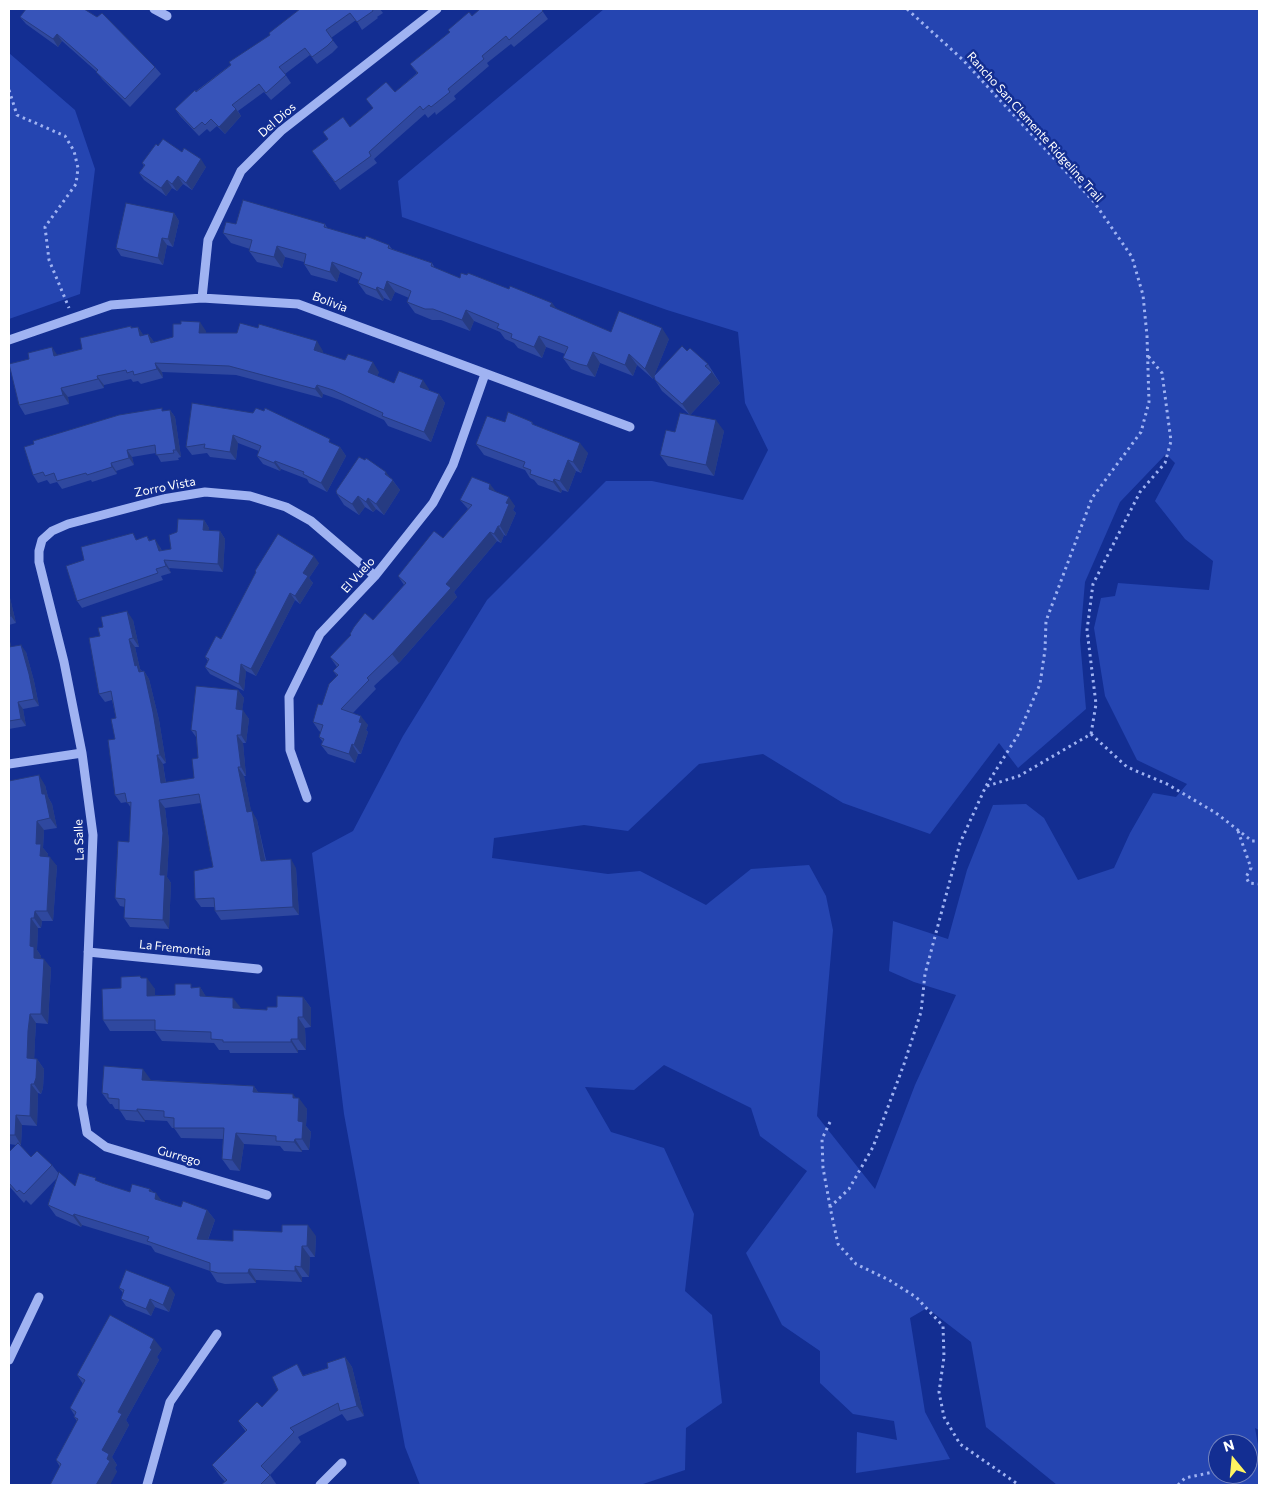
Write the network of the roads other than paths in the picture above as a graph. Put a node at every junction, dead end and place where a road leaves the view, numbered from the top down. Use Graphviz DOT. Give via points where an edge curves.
graph roads {
  1 [pos="154,9"];
  2 [pos="437,9"];
  3 [pos="167,16"];
  4 [pos="202,298"];
  5 [pos="9,340"];
  6 [pos="485,374"];
  7 [pos="630,427"];
  8 [pos="39,550"];
  9 [pos="375,576"];
  10 [pos="82,753"];
  11 [pos="9,764"];
  12 [pos="308,798"];
  13 [pos="88,952"];
  14 [pos="258,968"];
  15 [pos="87,1133"];
  16 [pos="266,1195"];
  17 [pos="39,1297"];
  18 [pos="217,1334"];
  19 [pos="9,1360"];
  20 [pos="342,1463"];
  21 [pos="147,1485"];
  22 [pos="320,1485"];
  1 -- 3 [label="street"];
  2 -- 4 [label="street, Del Dios" via="281,130 242,171 208,240"];
  4 -- 5 [label="street, Bolivia" via="111,305"];
  4 -- 6 [label="street, Bolivia" via="298,304"];
  6 -- 7 [label="street, Bolivia"];
  6 -- 9 [label="street, El Vuelo" via="453,465 433,503"];
  8 -- 9 [label="street, Zorro Vista" via="42,540 52,531 68,524 163,499 204,492 250,496 286,507 311,521"];
  8 -- 10 [label="street, La Salle"];
  9 -- 12 [label="street, El Vuelo" via="320,634 289,697 290,750"];
  10 -- 11 [label="street"];
  10 -- 13 [label="street, La Salle" via="94,835"];
  13 -- 14 [label="street, La Fremontia"];
  13 -- 15 [label="street, La Salle" via="82,1105"];
  15 -- 16 [label="street, Gurrego" via="106,1148"];
  17 -- 19 [label="street"];
  18 -- 21 [label="street" via="170,1402"];
  20 -- 22 [label="street"];
}
